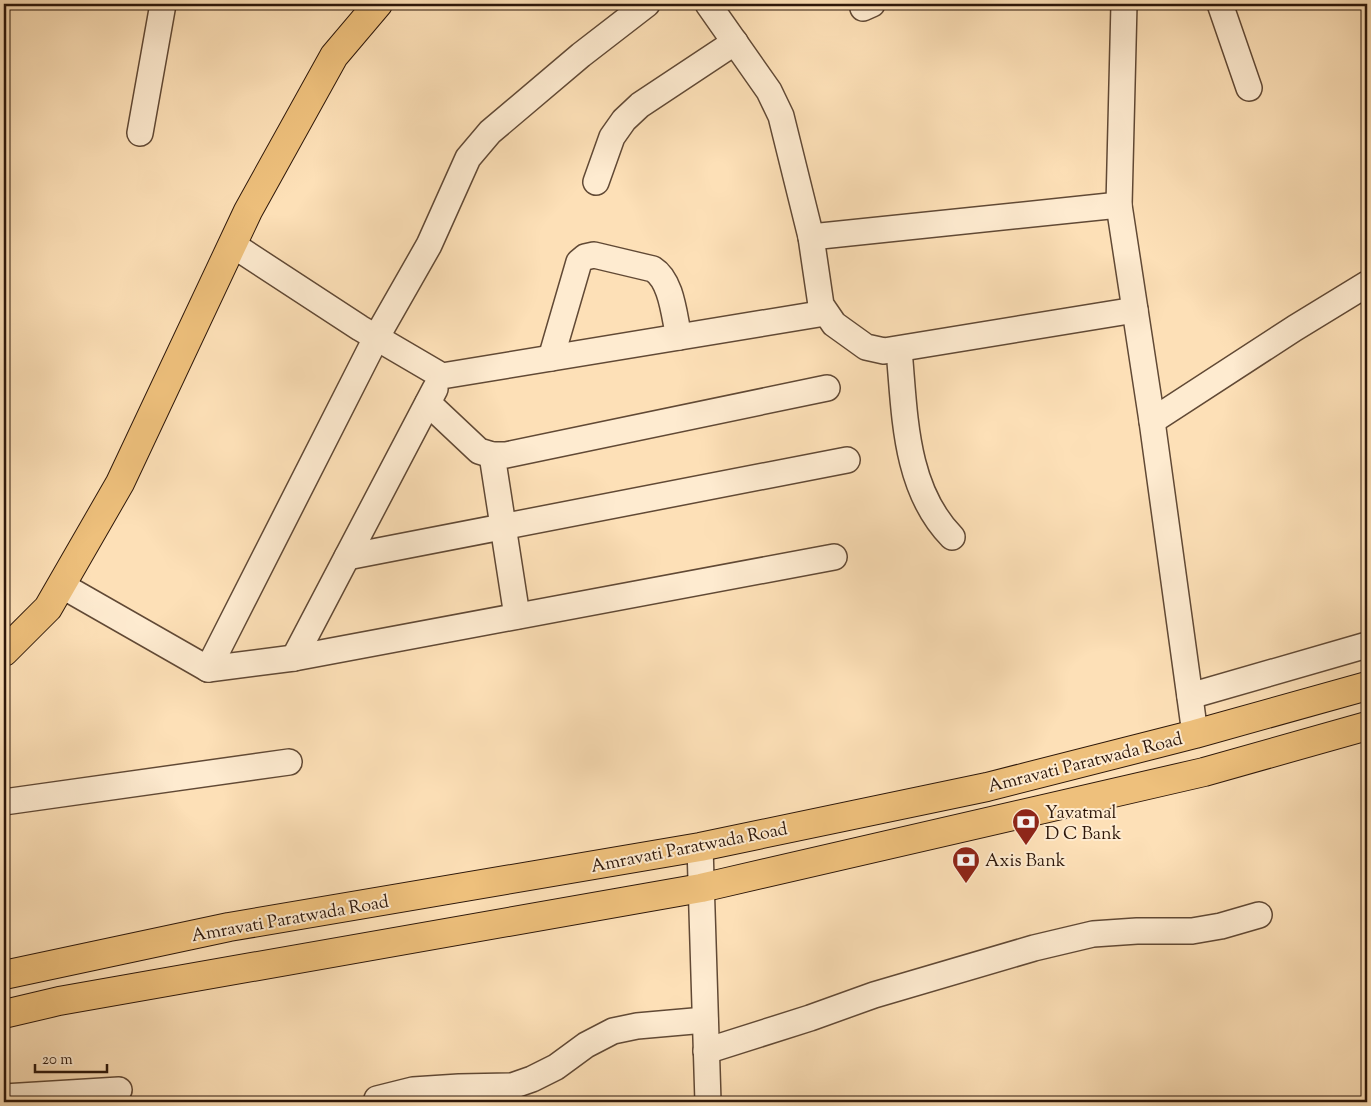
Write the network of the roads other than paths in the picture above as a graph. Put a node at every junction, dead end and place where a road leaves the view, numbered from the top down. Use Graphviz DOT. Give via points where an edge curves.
graph roads {
  1 [pos="163,4"];
  2 [pos="378,4"];
  3 [pos="646,4"];
  4 [pos="708,4"];
  5 [pos="1124,4"];
  6 [pos="1220,4"];
  7 [pos="735,42"];
  8 [pos="1249,88"];
  9 [pos="140,133"];
  10 [pos="596,182"];
  11 [pos="1119,205"];
  12 [pos="811,238"];
  13 [pos="233,245"];
  14 [pos="1367,284"];
  15 [pos="1135,310"];
  16 [pos="825,313"];
  17 [pos="679,337"];
  18 [pos="376,338"];
  19 [pos="899,350"];
  20 [pos="551,358"];
  21 [pos="442,376"];
  22 [pos="827,388"];
  23 [pos="428,403"];
  24 [pos="1152,421"];
  25 [pos="492,455"];
  26 [pos="847,460"];
  27 [pos="502,526"];
  28 [pos="952,537"];
  29 [pos="347,556"];
  30 [pos="834,557"];
  31 [pos="61,585"];
  32 [pos="517,616"];
  33 [pos="1367,645"];
  34 [pos="4,652"];
  35 [pos="294,658"];
  36 [pos="208,669"];
  37 [pos="1367,686"];
  38 [pos="1190,696"];
  39 [pos="1367,726"];
  40 [pos="1196,734"];
  41 [pos="289,762"];
  42 [pos="4,802"];
  43 [pos="700,847"];
  44 [pos="701,888"];
  45 [pos="1259,915"];
  46 [pos="4,975"];
  47 [pos="4,1014"];
  48 [pos="705,1020"];
  49 [pos="706,1051"];
  50 [pos="119,1090"];
  51 [pos="4,1097"];
  52 [pos="377,1099"];
  53 [pos="708,1102"];
  1 -- 9 [label="street"];
  2 -- 13 [label="main road" via="334,56 248,211"];
  3 -- 18 [label="street" via="490,132 468,158 429,245"];
  4 -- 7 [label="street"];
  5 -- 11 [label="street"];
  6 -- 8 [label="street"];
  7 -- 10 [label="street" via="640,105 624,120 612,137"];
  7 -- 12 [label="street" via="769,91 781,116"];
  11 -- 12 [label="street"];
  11 -- 15 [label="street"];
  12 -- 16 [label="street"];
  13 -- 18 [label="street"];
  13 -- 31 [label="main road" via="120,483"];
  14 -- 24 [label="street"];
  15 -- 19 [label="street"];
  15 -- 24 [label="street"];
  16 -- 17 [label="street"];
  16 -- 19 [label="street" via="834,324 866,347"];
  17 -- 20 [label="street"];
  17 -- 20 [label="street" via="661,274 653,269 594,255 579,262"];
  18 -- 21 [label="street"];
  18 -- 36 [label="street"];
  19 -- 28 [label="street" via="908,442 922,494 939,524"];
  20 -- 21 [label="street"];
  21 -- 23 [label="street"];
  22 -- 25 [label="street"];
  23 -- 25 [label="street" via="479,451"];
  23 -- 29 [label="street"];
  24 -- 38 [label="street"];
  25 -- 27 [label="street"];
  26 -- 27 [label="street"];
  27 -- 29 [label="street"];
  27 -- 32 [label="street"];
  29 -- 35 [label="street"];
  30 -- 32 [label="street"];
  31 -- 34 [label="main road" via="48,608"];
  31 -- 36 [label="street"];
  32 -- 35 [label="street"];
  33 -- 38 [label="street"];
  35 -- 36 [label="street"];
  37 -- 40 [label="main road, Amravati Paratwada Road"];
  38 -- 40 [label="street"];
  39 -- 44 [label="main road, Amravati Paratwada Road" via="1204,772"];
  40 -- 43 [label="main road, Amravati Paratwada Road" via="987,787"];
  41 -- 42 [label="street"];
  43 -- 44 [label="street"];
  43 -- 46 [label="main road, Amravati Paratwada Road" via="229,927"];
  44 -- 47 [label="main road, Amravati Paratwada Road" via="59,1001"];
  44 -- 48 [label="street"];
  45 -- 49 [label="street" via="1192,931 1093,934 1034,948 874,995"];
  48 -- 49 [label="street"];
  48 -- 52 [label="street" via="613,1031 586,1044 556,1067 512,1086 413,1090"];
  49 -- 53 [label="street"];
  50 -- 51 [label="street"];
}
